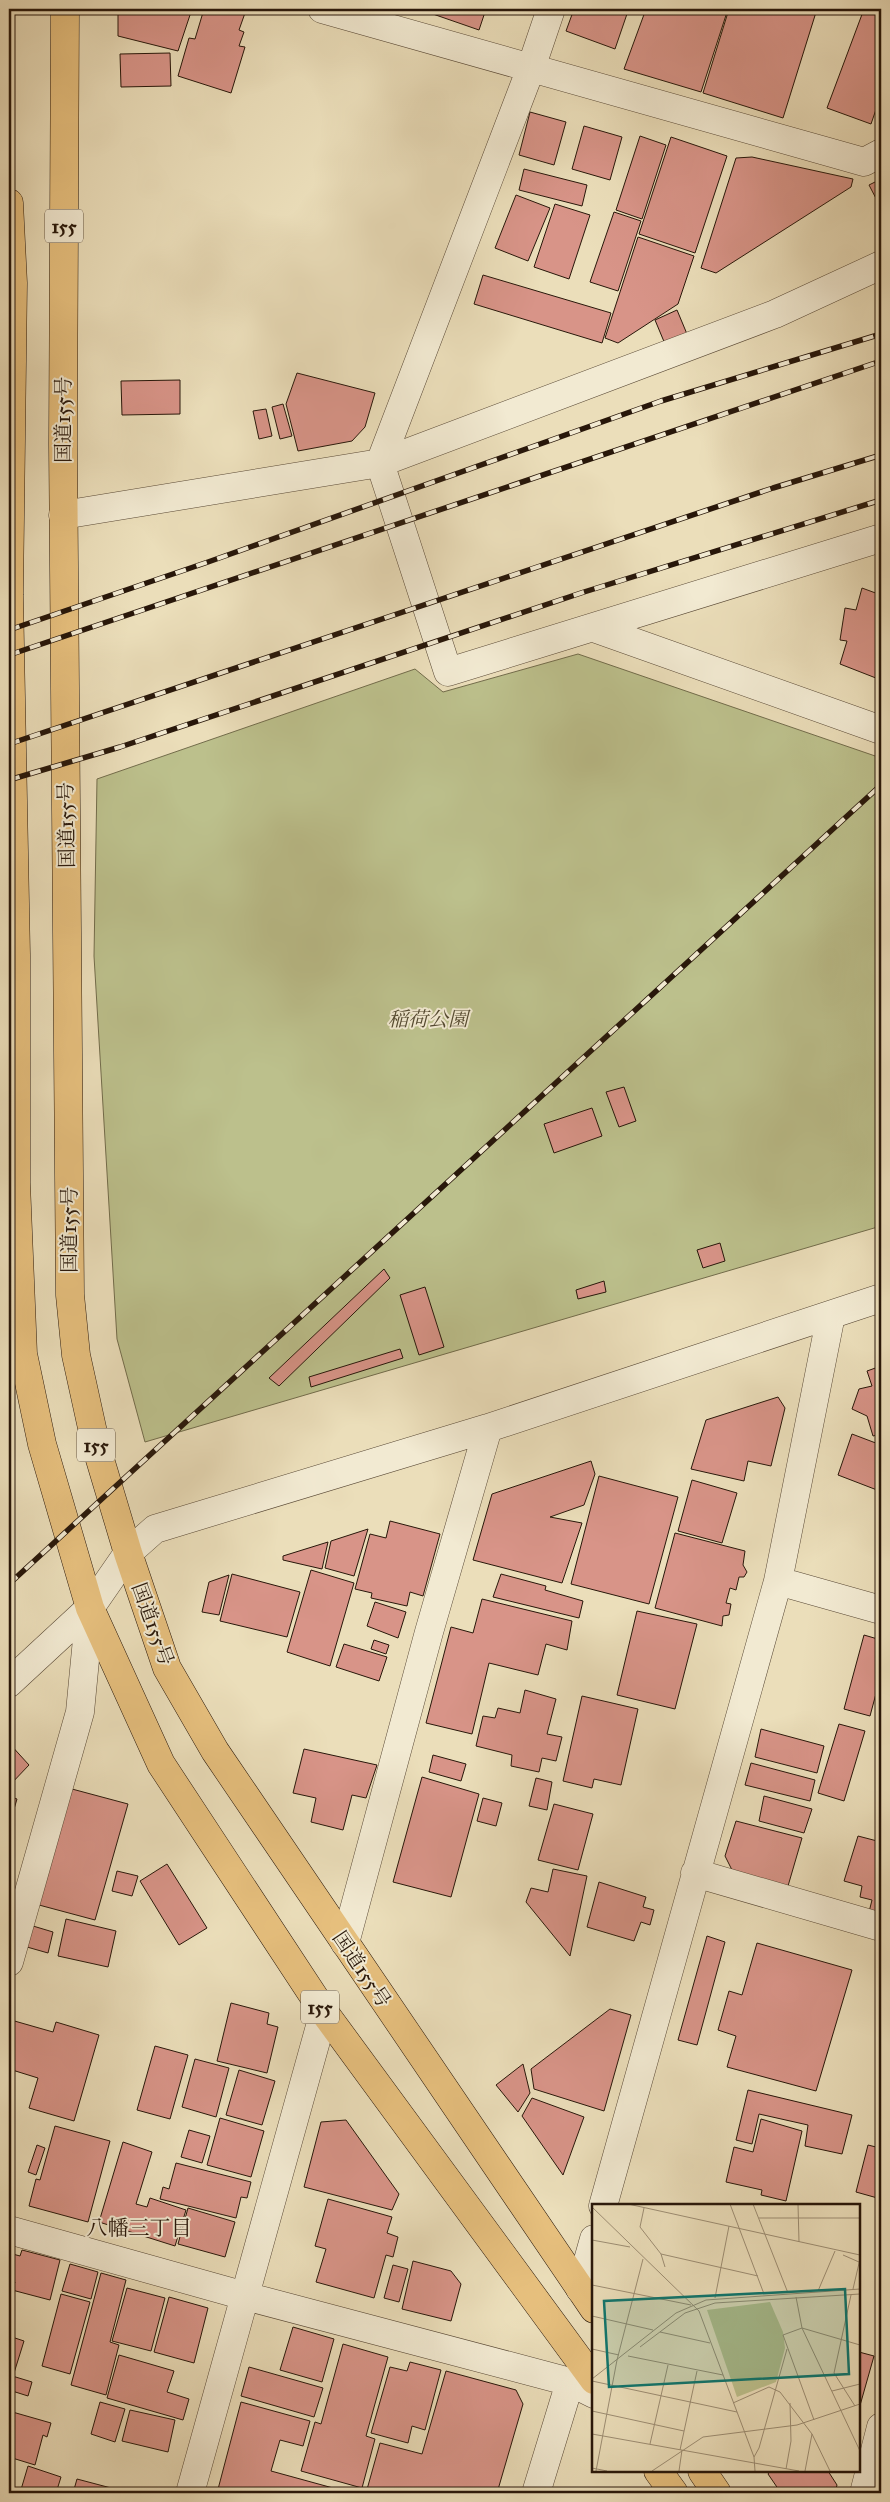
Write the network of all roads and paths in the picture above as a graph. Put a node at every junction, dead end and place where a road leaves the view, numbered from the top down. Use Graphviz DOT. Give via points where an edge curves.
graph roads {
  1 [pos="65,9"];
  2 [pos="322,9"];
  3 [pos="551,9"];
  4 [pos="531,68"];
  5 [pos="881,153"];
  6 [pos="9,203"];
  7 [pos="881,265"];
  8 [pos="11,283"];
  9 [pos="380,463"];
  10 [pos="64,515"];
  11 [pos="881,538"];
  12 [pos="9,595"];
  13 [pos="594,628"];
  14 [pos="881,730"];
  15 [pos="11,838"];
  16 [pos="881,1298"];
  17 [pos="831,1314"];
  18 [pos="16,1352"];
  19 [pos="488,1428"];
  20 [pos="128,1553"];
  21 [pos="778,1581"];
  22 [pos="90,1608"];
  23 [pos="881,1610"];
  24 [pos="9,1683"];
  25 [pos="695,1873"];
  26 [pos="881,1927"];
  27 [pos="345,1943"];
  28 [pos="9,1962"];
  29 [pos="324,2012"];
  30 [pos="604,2204"];
  31 [pos="9,2230"];
  32 [pos="592,2256"];
  33 [pos="245,2296"];
  34 [pos="587,2299"];
  35 [pos="582,2381"];
  36 [pos="592,2392"];
  37 [pos="881,2427"];
  38 [pos="871,2455"];
  39 [pos="659,2472"];
  40 [pos="703,2472"];
  41 [pos="190,2493"];
  42 [pos="536,2493"];
  43 [pos="674,2493"];
  44 [pos="717,2493"];
  45 [pos="864,2493"];
  1 -- 10 [label="highway, 国道155号 / 155"];
  2 -- 4 [label="street"];
  3 -- 4 [label="street"];
  4 -- 5 [label="street" via="864,162"];
  4 -- 9 [label="street"];
  6 -- 8 [label="highway, 155"];
  7 -- 9 [label="street" via="775,314"];
  8 -- 12 [label="highway, 155"];
  9 -- 10 [label="street"];
  9 -- 13 [label="street" via="448,672"];
  10 -- 20 [label="highway, 国道155号 / 155" via="70,1295 76,1355 96,1446"];
  11 -- 13 [label="street"];
  12 -- 15 [label="highway, 155"];
  13 -- 14 [label="street"];
  15 -- 18 [label="highway, 155"];
  16 -- 17 [label="street"];
  17 -- 19 [label="street"];
  17 -- 21 [label="street"];
  18 -- 22 [label="highway, 155"];
  19 -- 20 [label="street" via="155,1529"];
  19 -- 27 [label="street"];
  20 -- 22 [label="street"];
  20 -- 27 [label="highway, 国道155号 / 155" via="167,1668 215,1750"];
  21 -- 23 [label="street"];
  21 -- 25 [label="street"];
  22 -- 24 [label="street"];
  22 -- 28 [label="street" via="80,1712"];
  22 -- 29 [label="highway, 155" via="161,1764"];
  25 -- 26 [label="street"];
  25 -- 30 [label="street"];
  27 -- 34 [label="highway, 国道155号 / 155"];
  29 -- 33 [label="street"];
  29 -- 35 [label="highway, 155"];
  31 -- 33 [label="street"];
  32 -- 34 [label="street"];
  33 -- 35 [label="street"];
  33 -- 41 [label="street"];
  35 -- 36 [label="street"];
  35 -- 42 [label="street"];
  37 -- 38 [label="street"];
  38 -- 45 [label="street"];
  39 -- 43 [label="highway"];
  40 -- 44 [label="highway"];
}
